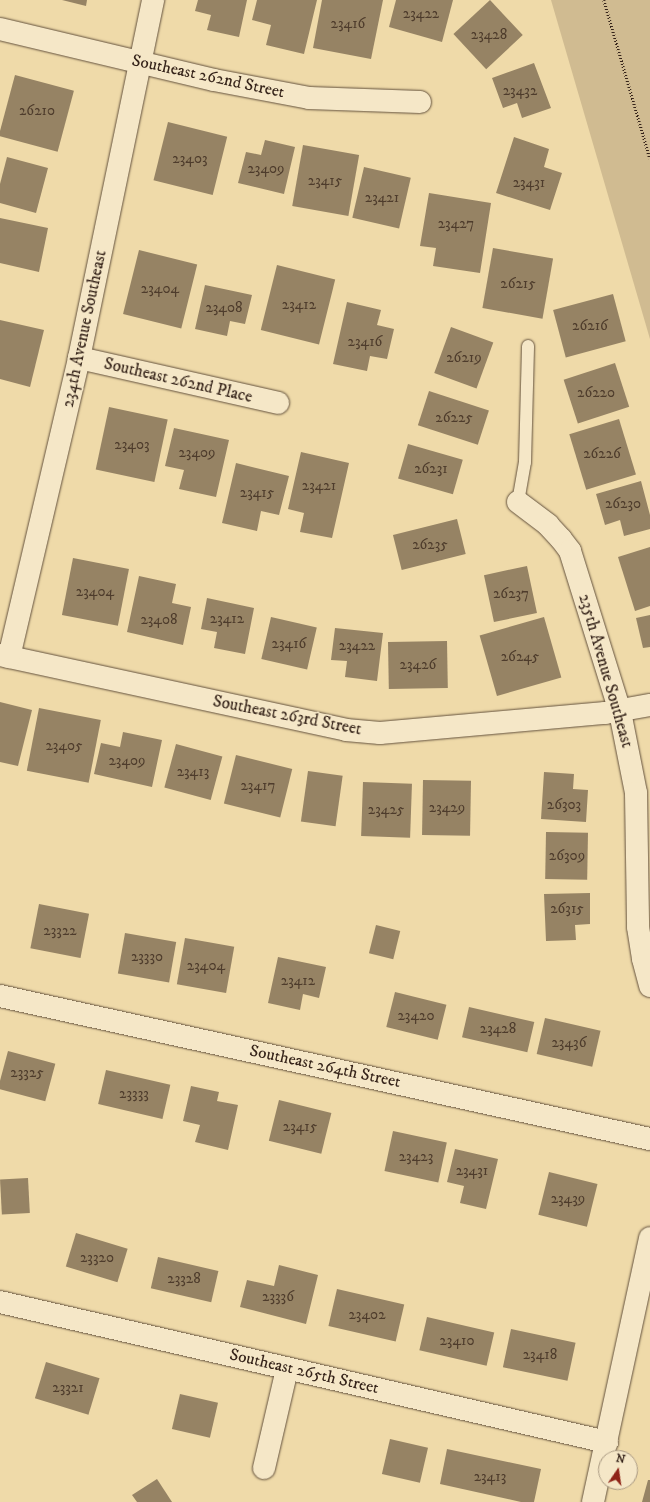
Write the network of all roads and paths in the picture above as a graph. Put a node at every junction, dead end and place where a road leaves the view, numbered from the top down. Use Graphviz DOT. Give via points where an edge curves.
graph roads {
  1 [pos="153,0"];
  2 [pos="604,0"];
  3 [pos="0,30"];
  4 [pos="142,62"];
  5 [pos="420,102"];
  6 [pos="650,158"];
  7 [pos="528,346"];
  8 [pos="79,358"];
  9 [pos="278,403"];
  10 [pos="518,502"];
  11 [pos="5,656"];
  12 [pos="650,706"];
  13 [pos="620,712"];
  14 [pos="650,986"];
  15 [pos="0,996"];
  16 [pos="650,1139"];
  17 [pos="650,1238"];
  18 [pos="644,1299"];
  19 [pos="0,1302"];
  20 [pos="287,1369"];
  21 [pos="607,1442"];
  22 [pos="264,1468"];
  23 [pos="593,1502"];
  1 -- 4 [label="street, 234th Avenue Southeast"];
  2 -- 6 [label="path"];
  3 -- 4 [label="street, Southeast 262nd Street"];
  4 -- 5 [label="street, Southeast 262nd Street" via="214,80 309,98"];
  4 -- 8 [label="street, 234th Avenue Southeast"];
  7 -- 10 [label="lane" via="525,462"];
  8 -- 9 [label="street, Southeast 262nd Place"];
  8 -- 11 [label="street, 234th Avenue Southeast"];
  10 -- 13 [label="street, 235th Avenue Southeast" via="548,525 570,551"];
  11 -- 13 [label="street, Southeast 263rd Street" via="346,730 380,733"];
  12 -- 13 [label="street, Southeast 263rd Street"];
  13 -- 14 [label="street, 235th Avenue Southeast" via="636,793 638,927"];
  15 -- 16 [label="street, Southeast 264th Street"];
  17 -- 18 [label="street"];
  18 -- 21 [label="street"];
  19 -- 20 [label="street, Southeast 265th Street"];
  20 -- 21 [label="street, Southeast 265th Street"];
  20 -- 22 [label="street"];
  21 -- 23 [label="street"];
}
